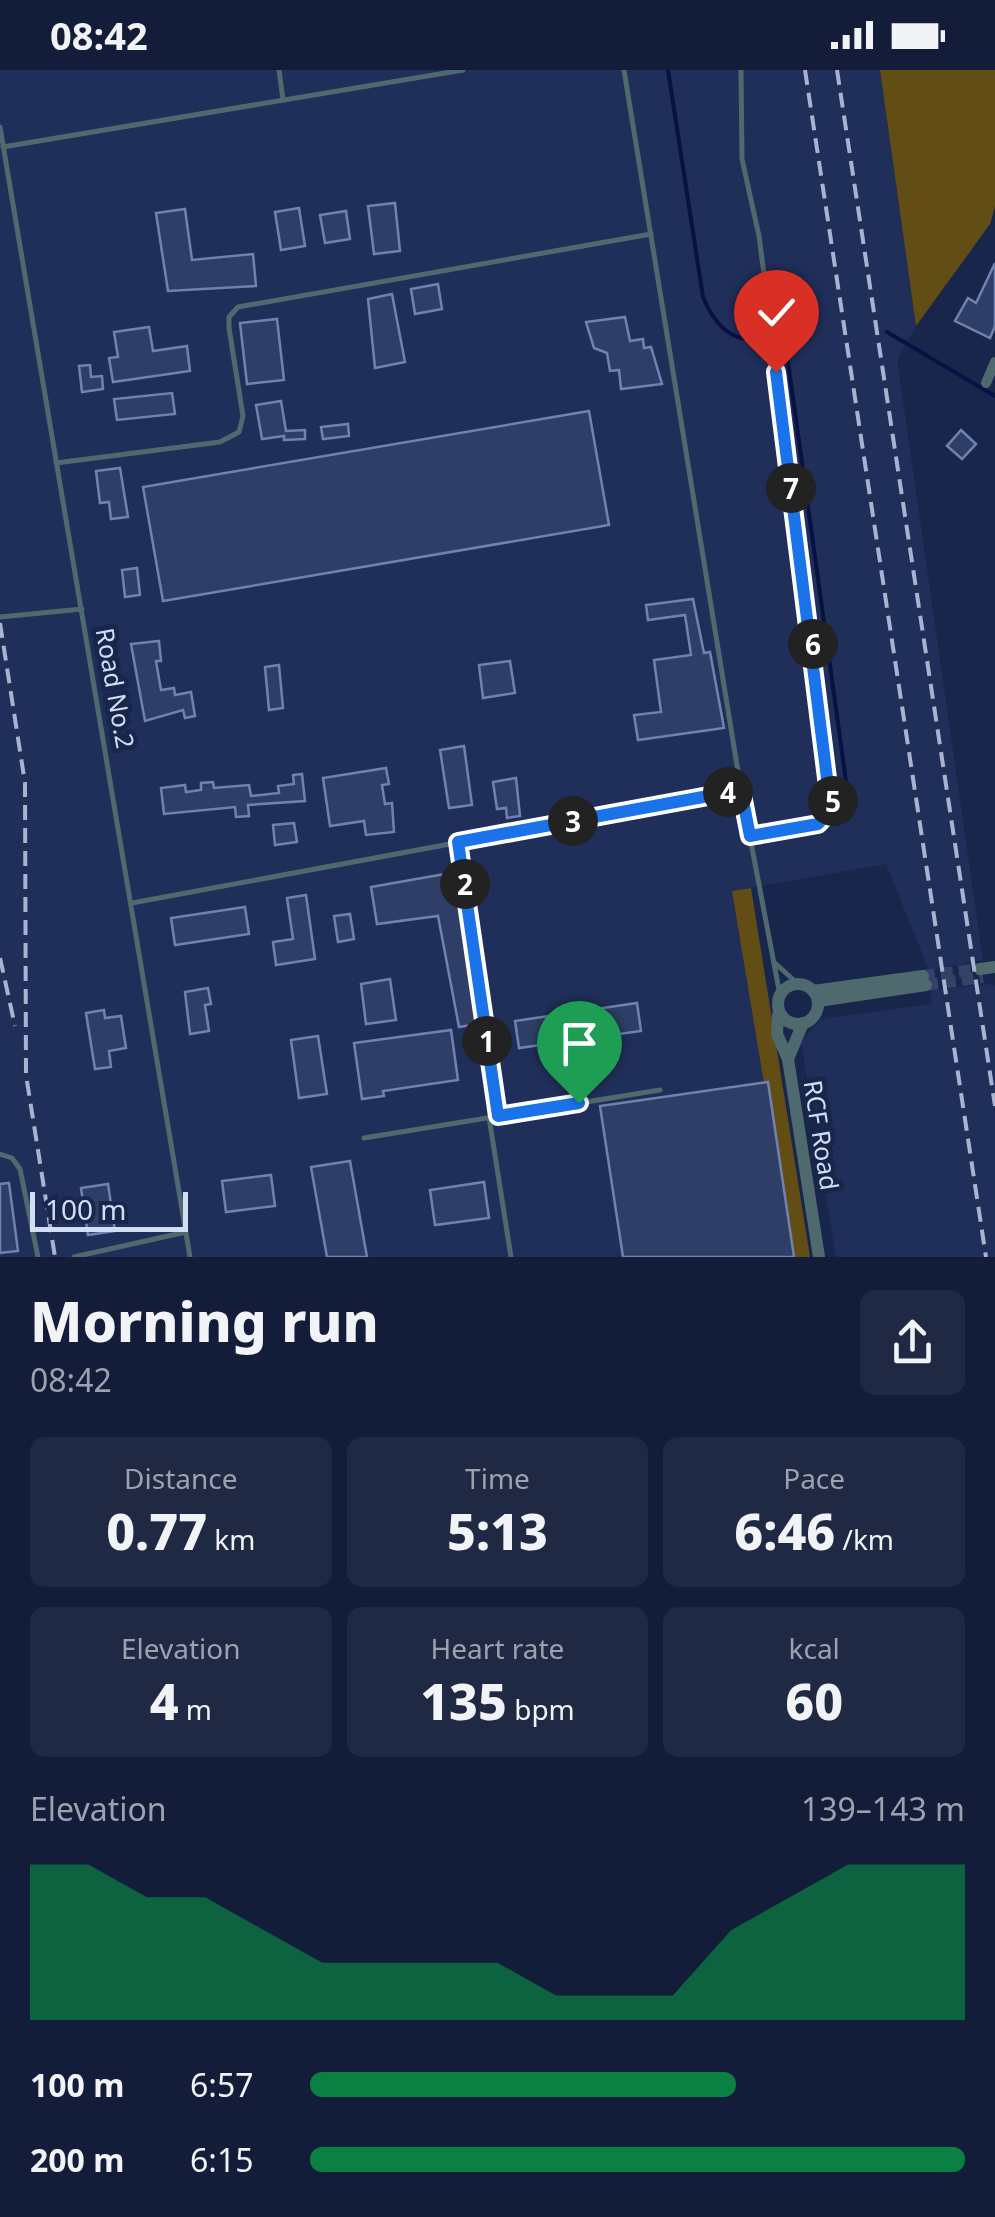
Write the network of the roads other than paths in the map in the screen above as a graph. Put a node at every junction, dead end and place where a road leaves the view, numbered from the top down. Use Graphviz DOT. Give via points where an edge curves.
graph roads {
  1 [pos="278,70"];
  2 [pos="463,70"];
  3 [pos="624,70"];
  4 [pos="741,70"];
  5 [pos="283,100"];
  6 [pos="0,127"];
  7 [pos="4,148"];
  8 [pos="651,234"];
  9 [pos="995,362"];
  10 [pos="986,383"];
  11 [pos="56,463"];
  12 [pos="82,609"];
  13 [pos="0,617"];
  14 [pos="741,790"];
  15 [pos="750,836"];
  16 [pos="458,842"];
  17 [pos="132,903"];
  18 [pos="774,962"];
  19 [pos="924,981"];
  20 [pos="798,984"];
  21 [pos="780,995"];
  22 [pos="816,996"];
  23 [pos="778,1015"];
  24 [pos="803,1023"];
  25 [pos="788,1059"];
  26 [pos="660,1090"];
  27 [pos="498,1116"];
  28 [pos="489,1118"];
  29 [pos="364,1138"];
  30 [pos="0,1154"];
  31 [pos="186,1232"];
  32 [pos="38,1257"];
  33 [pos="74,1257"];
  34 [pos="190,1257"];
  35 [pos="511,1257"];
  36 [pos="819,1257"];
  1 -- 5 [label="lane"];
  2 -- 5 [label="lane"];
  3 -- 8 [label="lane"];
  4 -- 15 [label="lane" via="742,160 759,236 833,801 818,824"];
  5 -- 7 [label="lane"];
  6 -- 7 [label="lane, Road No.2"];
  7 -- 11 [label="lane, Road No.2"];
  8 -- 11 [label="lane" via="238,307 229,317 243,416 239,432 220,442"];
  8 -- 14 [label="lane"];
  9 -- 10 [label="street"];
  11 -- 12 [label="lane, Road No.2"];
  12 -- 13 [label="lane"];
  12 -- 17 [label="lane, Road No.2"];
  14 -- 15 [label="lane"];
  14 -- 16 [label="lane"];
  15 -- 18 [label="lane"];
  16 -- 17 [label="lane"];
  16 -- 27 [label="lane"];
  17 -- 31 [label="lane, Road No.2"];
  18 -- 20 [label="lane"];
  18 -- 21 [label="lane"];
  19 -- 22 [label="street"];
  20 -- 21 [label="street"];
  20 -- 22 [label="street"];
  21 -- 23 [label="street"];
  22 -- 24 [label="street" via="813,1017"];
  23 -- 24 [label="street"];
  23 -- 25 [label="street" via="777,1034"];
  24 -- 25 [label="street, RCF Road"];
  25 -- 36 [label="street, RCF Road"];
  26 -- 27 [label="lane"];
  27 -- 28 [label="lane"];
  28 -- 29 [label="lane"];
  28 -- 35 [label="lane"];
  30 -- 32 [label="lane" via="20,1169"];
  31 -- 33 [label="lane"];
  31 -- 34 [label="lane, Road No.2"];
}
